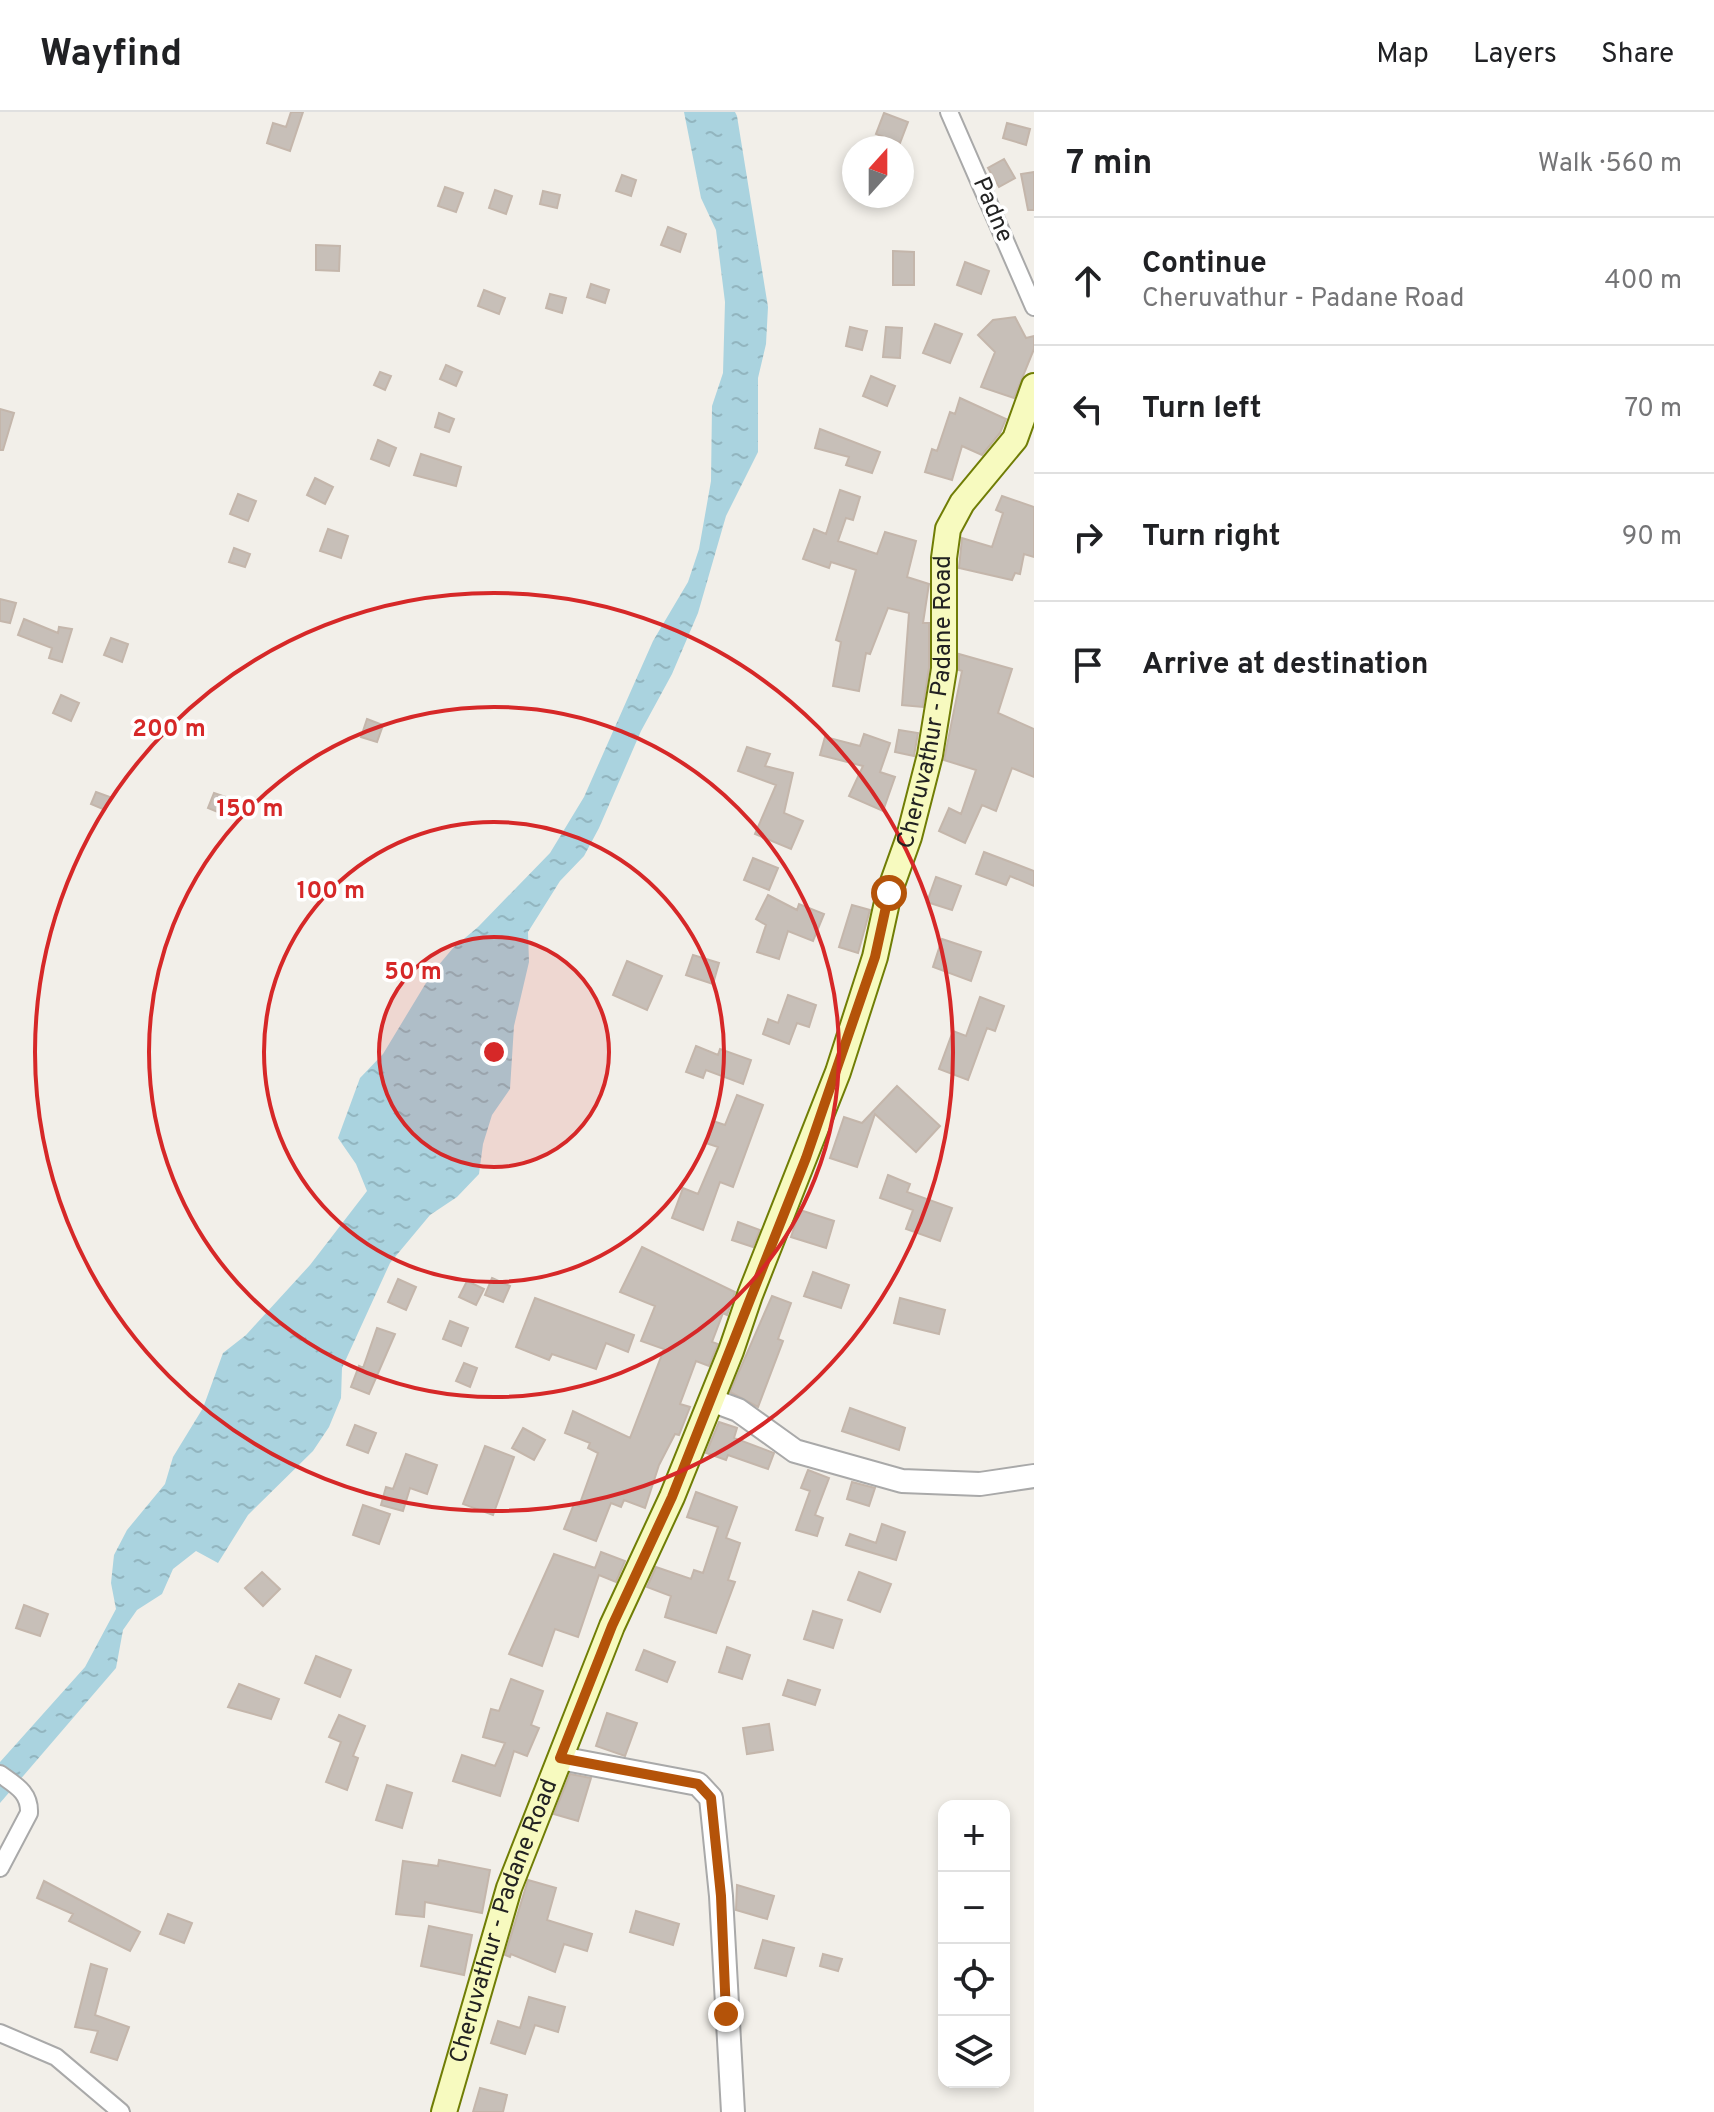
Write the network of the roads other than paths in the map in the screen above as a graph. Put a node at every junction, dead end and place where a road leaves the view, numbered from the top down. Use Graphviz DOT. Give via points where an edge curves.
graph roads {
  1 [pos="949,112"];
  2 [pos="1034,307"];
  3 [pos="1034,386"];
  4 [pos="711,1400"];
  5 [pos="1034,1476"];
  6 [pos="560,1758"];
  7 [pos="0,1774"];
  8 [pos="0,1868"];
  9 [pos="0,2033"];
  10 [pos="121,2112"];
  11 [pos="444,2112"];
  12 [pos="733,2112"];
  1 -- 2 [label="street, Padne"];
  3 -- 4 [label="main road, Cheruvathur - Padane Road" via="1015,439 962,503 948,529 944,669 909,837 838,1072"];
  4 -- 5 [label="street" via="738,1410 795,1451 902,1481 980,1484"];
  4 -- 6 [label="main road, Cheruvathur - Padane Road"];
  6 -- 11 [label="main road, Cheruvathur - Padane Road" via="509,1888"];
  6 -- 12 [label="street" via="698,1784 711,1798"];
  7 -- 8 [label="street" via="30,1803"];
  9 -- 10 [label="street" via="56,2057"];
}
